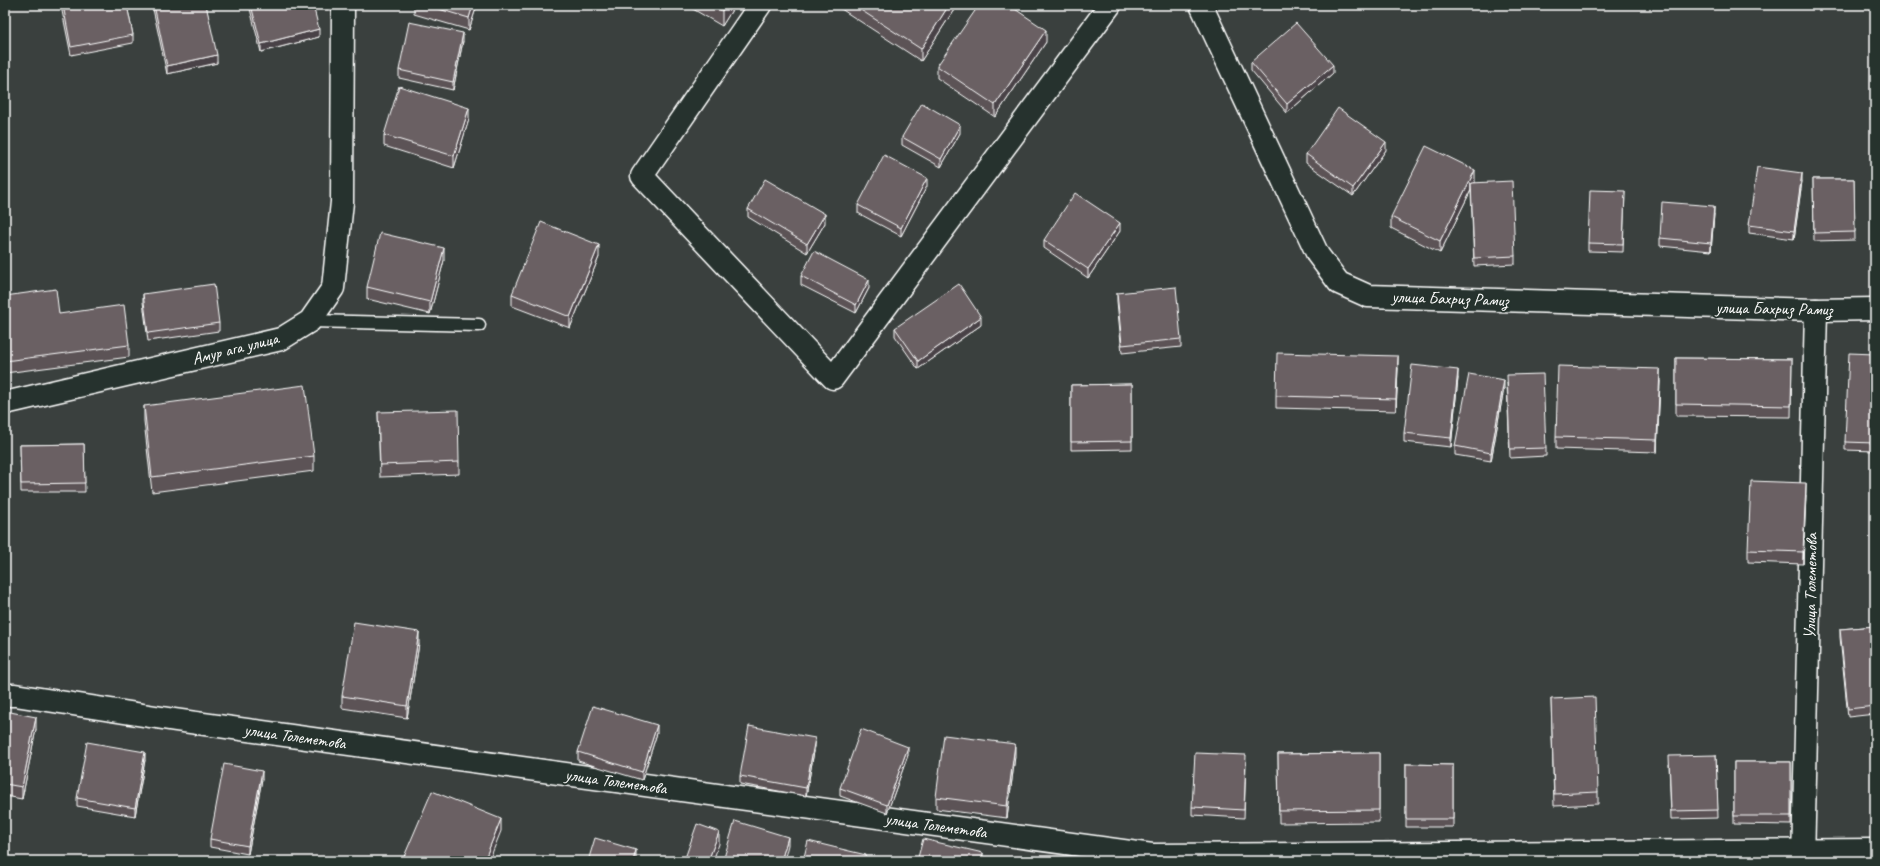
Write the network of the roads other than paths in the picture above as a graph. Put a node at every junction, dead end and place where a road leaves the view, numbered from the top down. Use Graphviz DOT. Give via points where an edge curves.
graph roads {
  1 [pos="343,5"];
  2 [pos="760,5"];
  3 [pos="1110,5"];
  4 [pos="1201,5"];
  5 [pos="1875,309"];
  6 [pos="1816,310"];
  7 [pos="310,321"];
  8 [pos="479,325"];
  9 [pos="5,403"];
  10 [pos="5,695"];
  11 [pos="1875,850"];
  12 [pos="1803,856"];
  13 [pos="1151,858"];
  1 -- 7 [label="street, Амур ага улица" via="342,202 333,288"];
  2 -- 3 [label="street" via="642,176 833,378"];
  4 -- 6 [label="street, улица Бахриз Рамиз" via="1318,255 1339,283 1368,296"];
  5 -- 6 [label="street, улица Бахриз Рамиз"];
  6 -- 12 [label="street, Улица Толеметова"];
  7 -- 8 [label="lane"];
  7 -- 9 [label="street, Амур ага улица" via="281,338"];
  10 -- 13 [label="street, улица Толеметова"];
  11 -- 12 [label="street, улица Толеметова"];
  12 -- 13 [label="street, улица Толеметова"];
}
